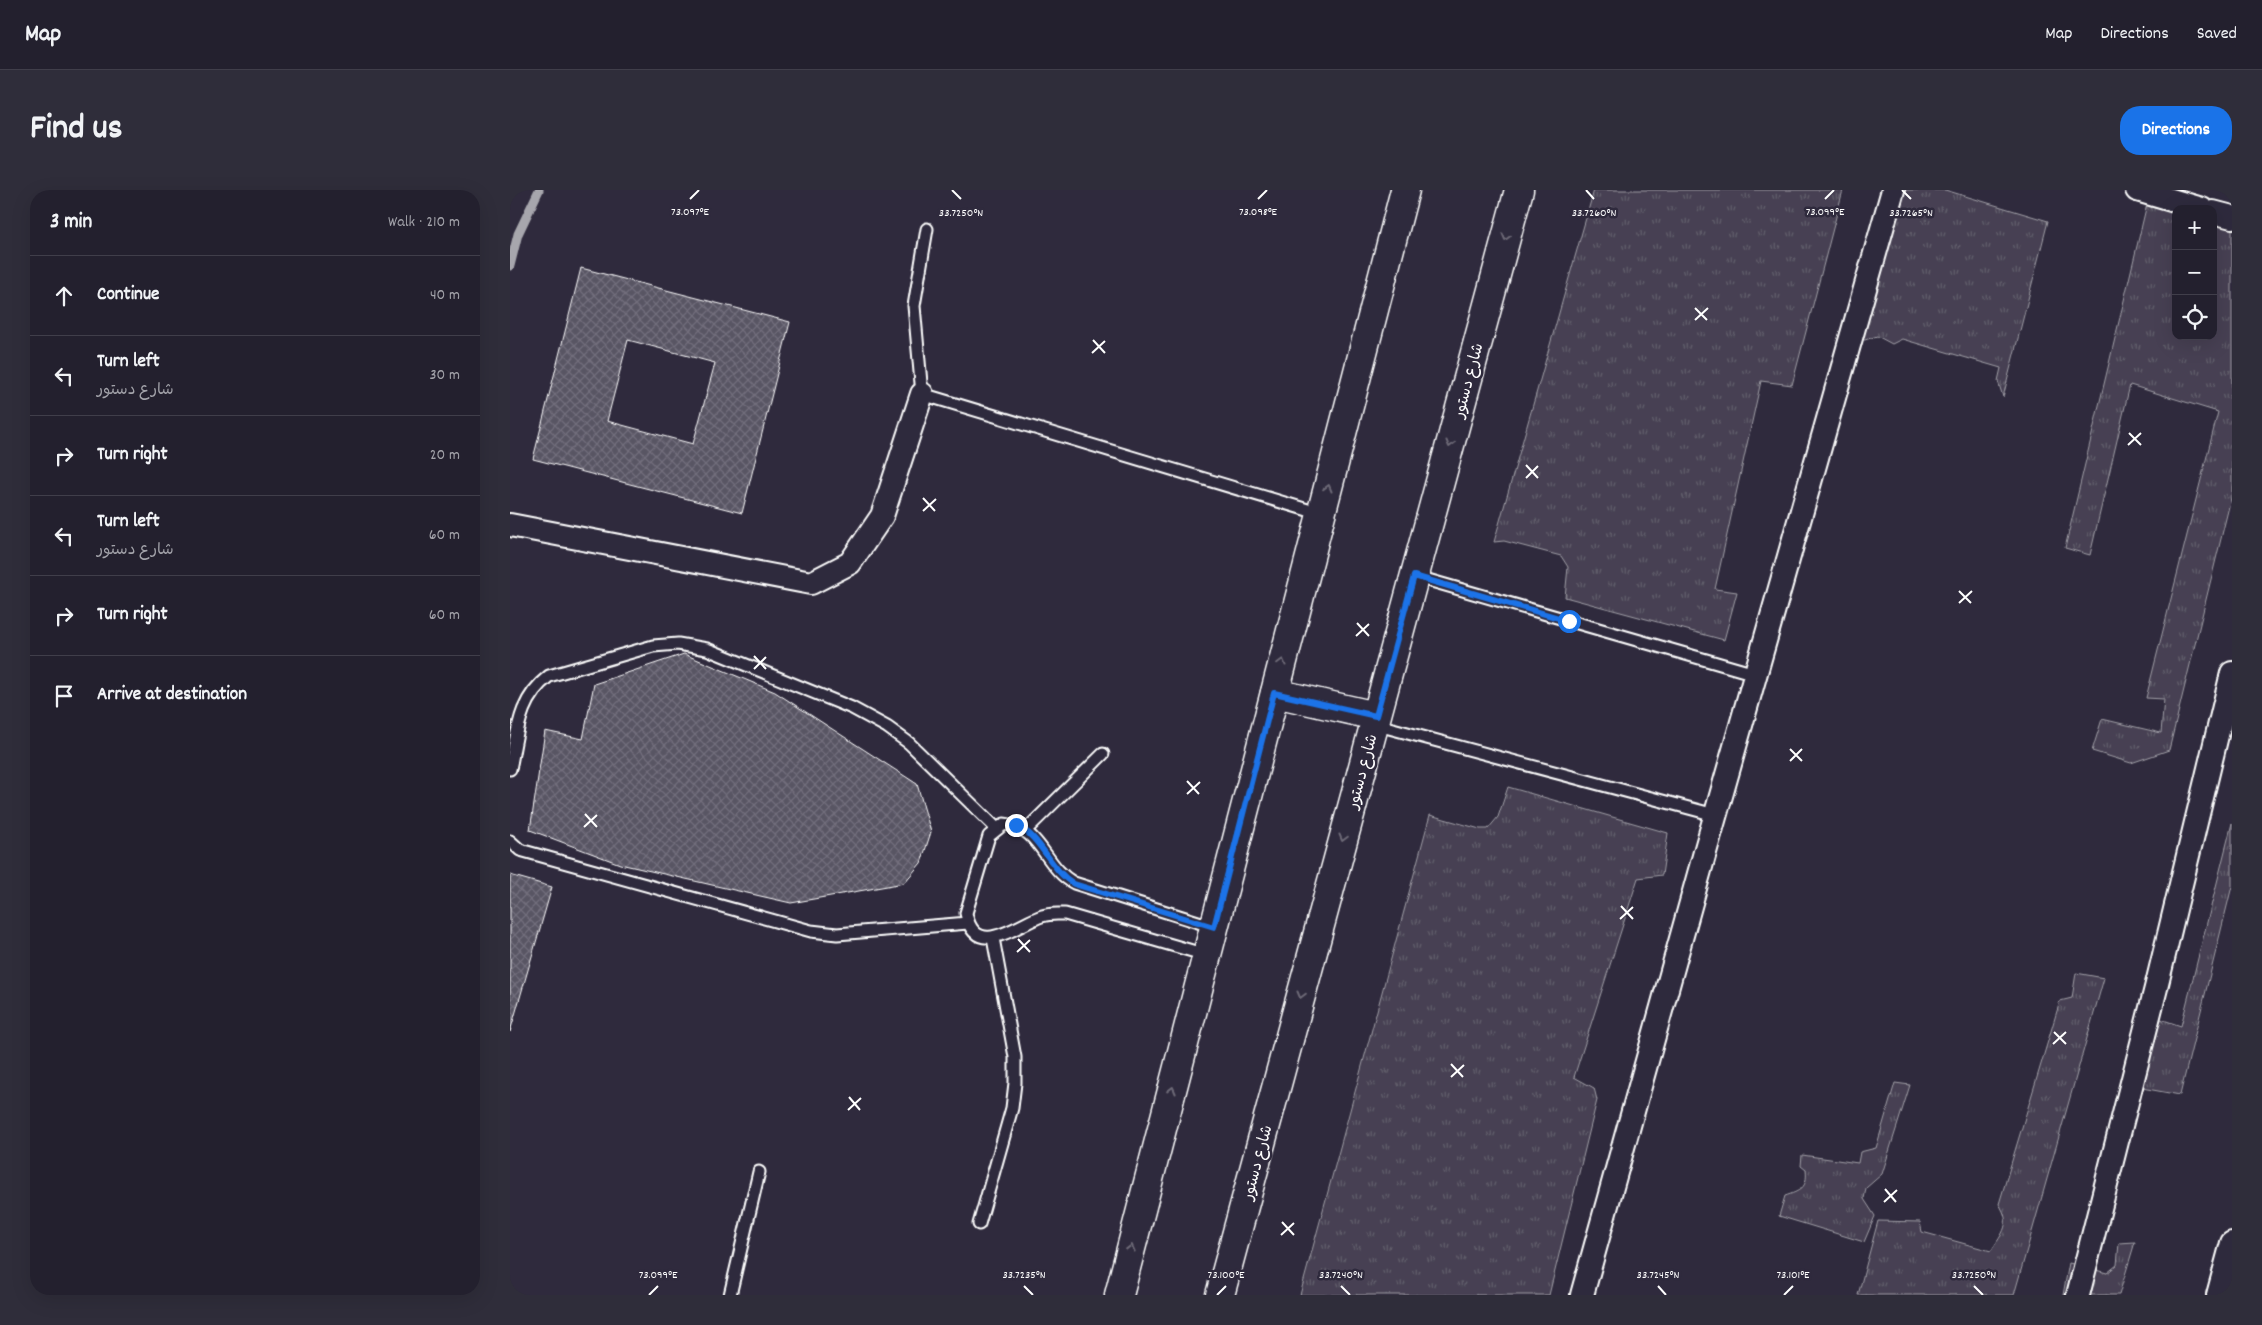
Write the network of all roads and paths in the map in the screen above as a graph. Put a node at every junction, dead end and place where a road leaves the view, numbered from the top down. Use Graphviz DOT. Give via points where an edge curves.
graph roads {
  1 [pos="1405,190"];
  2 [pos="1519,190"];
  3 [pos="1893,190"];
  4 [pos="2137,190"];
  5 [pos="2188,205"];
  6 [pos="2217,213"];
  7 [pos="2232,217"];
  8 [pos="927,229"];
  9 [pos="922,394"];
  10 [pos="1321,514"];
  11 [pos="510,525"];
  12 [pos="1414,576"];
  13 [pos="1755,674"];
  14 [pos="2232,674"];
  15 [pos="1274,693"];
  16 [pos="1375,720"];
  17 [pos="1103,754"];
  18 [pos="510,769"];
  19 [pos="1715,815"];
  20 [pos="996,828"];
  21 [pos="1026,830"];
  22 [pos="510,841"];
  23 [pos="968,922"];
  24 [pos="1214,927"];
  25 [pos="994,938"];
  26 [pos="1206,955"];
  27 [pos="759,1172"];
  28 [pos="979,1224"];
  29 [pos="2232,1243"];
  30 [pos="730,1295"];
  31 [pos="1119,1295"];
  32 [pos="1220,1295"];
  33 [pos="1582,1295"];
  34 [pos="2078,1295"];
  35 [pos="2218,1295"];
  10 -- 1 [label="main road, one-way"];
  2 -- 12 [label="main road, شارع دستور, one-way"];
  3 -- 13 [label="street"];
  4 -- 5 [label="street"];
  6 -- 7 [label="street"];
  8 -- 9 [label="lane" via="914,306"];
  9 -- 10 [label="lane"];
  9 -- 11 [label="street" via="882,516 850,563 811,583"];
  15 -- 10 [label="main road, one-way"];
  12 -- 13 [label="lane"];
  12 -- 16 [label="main road, شارع دستور"];
  13 -- 19 [label="street"];
  14 -- 34 [label="street"];
  15 -- 16 [label="main road"];
  15 -- 24 [label="main road"];
  16 -- 19 [label="lane"];
  16 -- 32 [label="main road, شارع دستور, one-way"];
  17 -- 21 [label="lane"];
  18 -- 20 [label="lane" via="523,706 535,687 549,676 654,646 678,644 716,653 852,708 887,726 909,742"];
  19 -- 33 [label="street"];
  20 -- 21 [label="lane" via="1004,824"];
  20 -- 23 [label="lane" via="988,836 966,912"];
  21 -- 24 [label="lane" via="1054,867 1074,884"];
  22 -- 23 [label="lane" via="520,850 811,931 837,934"];
  23 -- 25 [label="lane" via="975,931"];
  24 -- 26 [label="main road"];
  25 -- 26 [label="lane" via="1042,916 1065,914"];
  25 -- 28 [label="lane" via="1015,1057 1016,1083"];
  31 -- 26 [label="main road, one-way"];
  27 -- 30 [label="lane"];
  29 -- 35 [label="street"];
}
